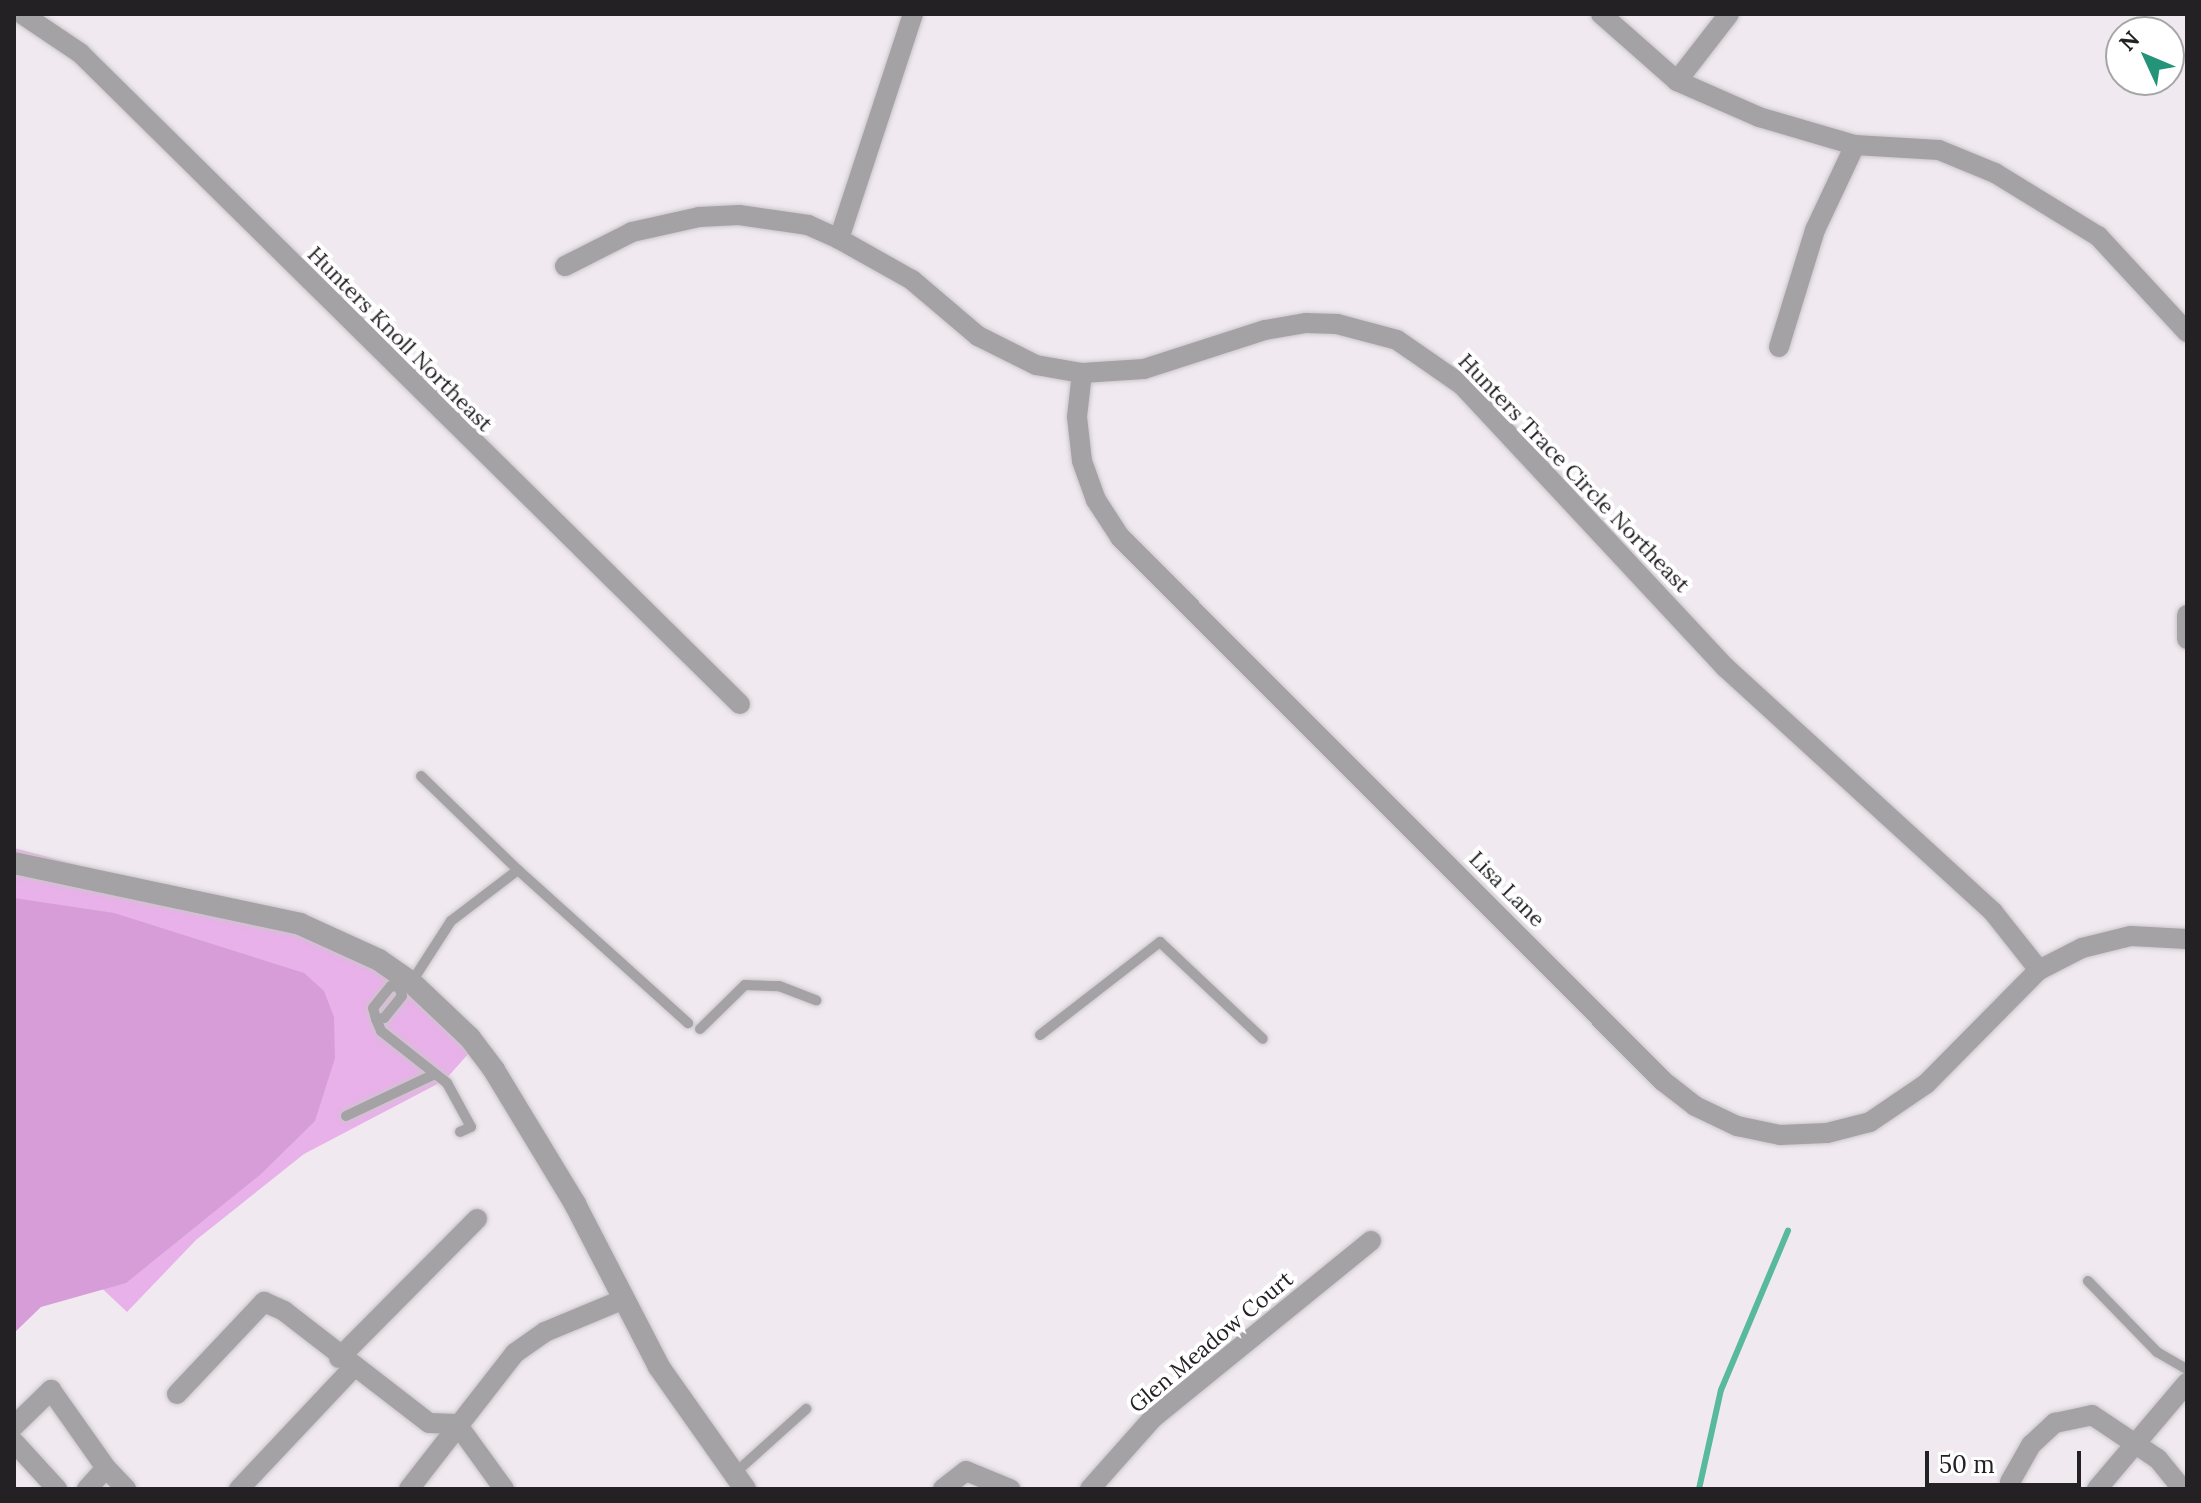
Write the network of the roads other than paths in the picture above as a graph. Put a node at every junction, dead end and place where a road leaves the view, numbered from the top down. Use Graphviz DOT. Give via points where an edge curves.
graph roads {
  1 [pos="22,14"];
  2 [pos="913,14"];
  3 [pos="1601,14"];
  4 [pos="1729,14"];
  5 [pos="58,23"];
  6 [pos="1677,81"];
  7 [pos="1855,145"];
  8 [pos="839,239"];
  9 [pos="565,266"];
  10 [pos="2187,332"];
  11 [pos="1779,347"];
  12 [pos="1082,373"];
  13 [pos="2187,615"];
  14 [pos="2187,639"];
  15 [pos="740,704"];
  16 [pos="421,776"];
  17 [pos="14,863"];
  18 [pos="518,870"];
  19 [pos="2187,939"];
  20 [pos="2039,970"];
  21 [pos="406,985"];
  22 [pos="816,1000"];
  23 [pos="688,1023"];
  24 [pos="700,1029"];
  25 [pos="1040,1035"];
  26 [pos="1263,1039"];
  27 [pos="435,1074"];
  28 [pos="346,1116"];
  29 [pos="460,1132"];
  30 [pos="477,1219"];
  31 [pos="1371,1241"];
  32 [pos="2088,1281"];
  33 [pos="622,1300"];
  34 [pos="346,1363"];
  35 [pos="2187,1369"];
  36 [pos="2187,1383"];
  37 [pos="177,1394"];
  38 [pos="806,1409"];
  39 [pos="457,1424"];
  40 [pos="14,1426"];
  41 [pos="14,1442"];
  42 [pos="2134,1442"];
  43 [pos="106,1468"];
  44 [pos="740,1481"];
  45 [pos="57,1489"];
  46 [pos="87,1489"];
  47 [pos="126,1489"];
  48 [pos="239,1489"];
  49 [pos="409,1489"];
  50 [pos="504,1489"];
  51 [pos="943,1489"];
  52 [pos="1010,1489"];
  53 [pos="1090,1489"];
  54 [pos="2012,1489"];
  55 [pos="2097,1489"];
  56 [pos="2182,1489"];
  1 -- 5 [label="street, Hunters Knoll Northeast"];
  2 -- 8 [label="street"];
  3 -- 6 [label="street"];
  4 -- 6 [label="street"];
  5 -- 15 [label="street, Hunters Knoll Northeast"];
  6 -- 7 [label="street" via="1759,117"];
  7 -- 10 [label="street" via="1939,150 1995,173 2098,236"];
  7 -- 11 [label="street" via="1815,230"];
  8 -- 9 [label="street, Hunters Trace Circle Northeast" via="774,218 699,217 632,232"];
  8 -- 12 [label="street, Hunters Trace Circle Northeast" via="912,280 996,348 1036,365"];
  12 -- 20 [label="street, Hunters Trace Circle Northeast" via="1144,369 1265,330 1306,323 1368,330 1424,354 1462,385 1725,667 1993,912"];
  12 -- 20 [label="street, Lisa Lane" via="1077,417 1082,461 1096,500 1120,537 1663,1081 1695,1106 1737,1126 1780,1135 1827,1133 1870,1122 1926,1084"];
  13 -- 14 [label="street"];
  16 -- 18 [label="lane"];
  17 -- 21 [label="street" via="300,924 379,960"];
  18 -- 21 [label="lane" via="451,921"];
  18 -- 23 [label="lane"];
  19 -- 20 [label="street, Lisa Lane" via="2131,936 2082,948"];
  21 -- 27 [label="lane" via="391,986 373,1008 376,1019 381,1031"];
  21 -- 33 [label="street" via="470,1038 494,1070 575,1204"];
  22 -- 24 [label="lane" via="779,986 745,985"];
  25 -- 26 [label="lane" via="1160,942"];
  27 -- 28 [label="lane"];
  27 -- 29 [label="lane" via="471,1127"];
  30 -- 34 [label="street"];
  31 -- 53 [label="street, Glen Meadow Court" via="1153,1418"];
  32 -- 35 [label="lane" via="2157,1352"];
  33 -- 39 [label="street" via="545,1332 515,1353"];
  33 -- 44 [label="street" via="659,1367"];
  34 -- 37 [label="street" via="284,1311 264,1302"];
  34 -- 39 [label="street" via="429,1423"];
  34 -- 48 [label="street"];
  36 -- 42 [label="street"];
  38 -- 44 [label="lane"];
  39 -- 49 [label="street"];
  39 -- 50 [label="street"];
  40 -- 43 [label="street" via="51,1390"];
  41 -- 45 [label="street"];
  42 -- 54 [label="street" via="2092,1415 2055,1423 2031,1445 2010,1482"];
  42 -- 55 [label="street"];
  42 -- 56 [label="street" via="2158,1459"];
  43 -- 46 [label="street"];
  43 -- 47 [label="street"];
  51 -- 52 [label="street" via="966,1471"];
}
